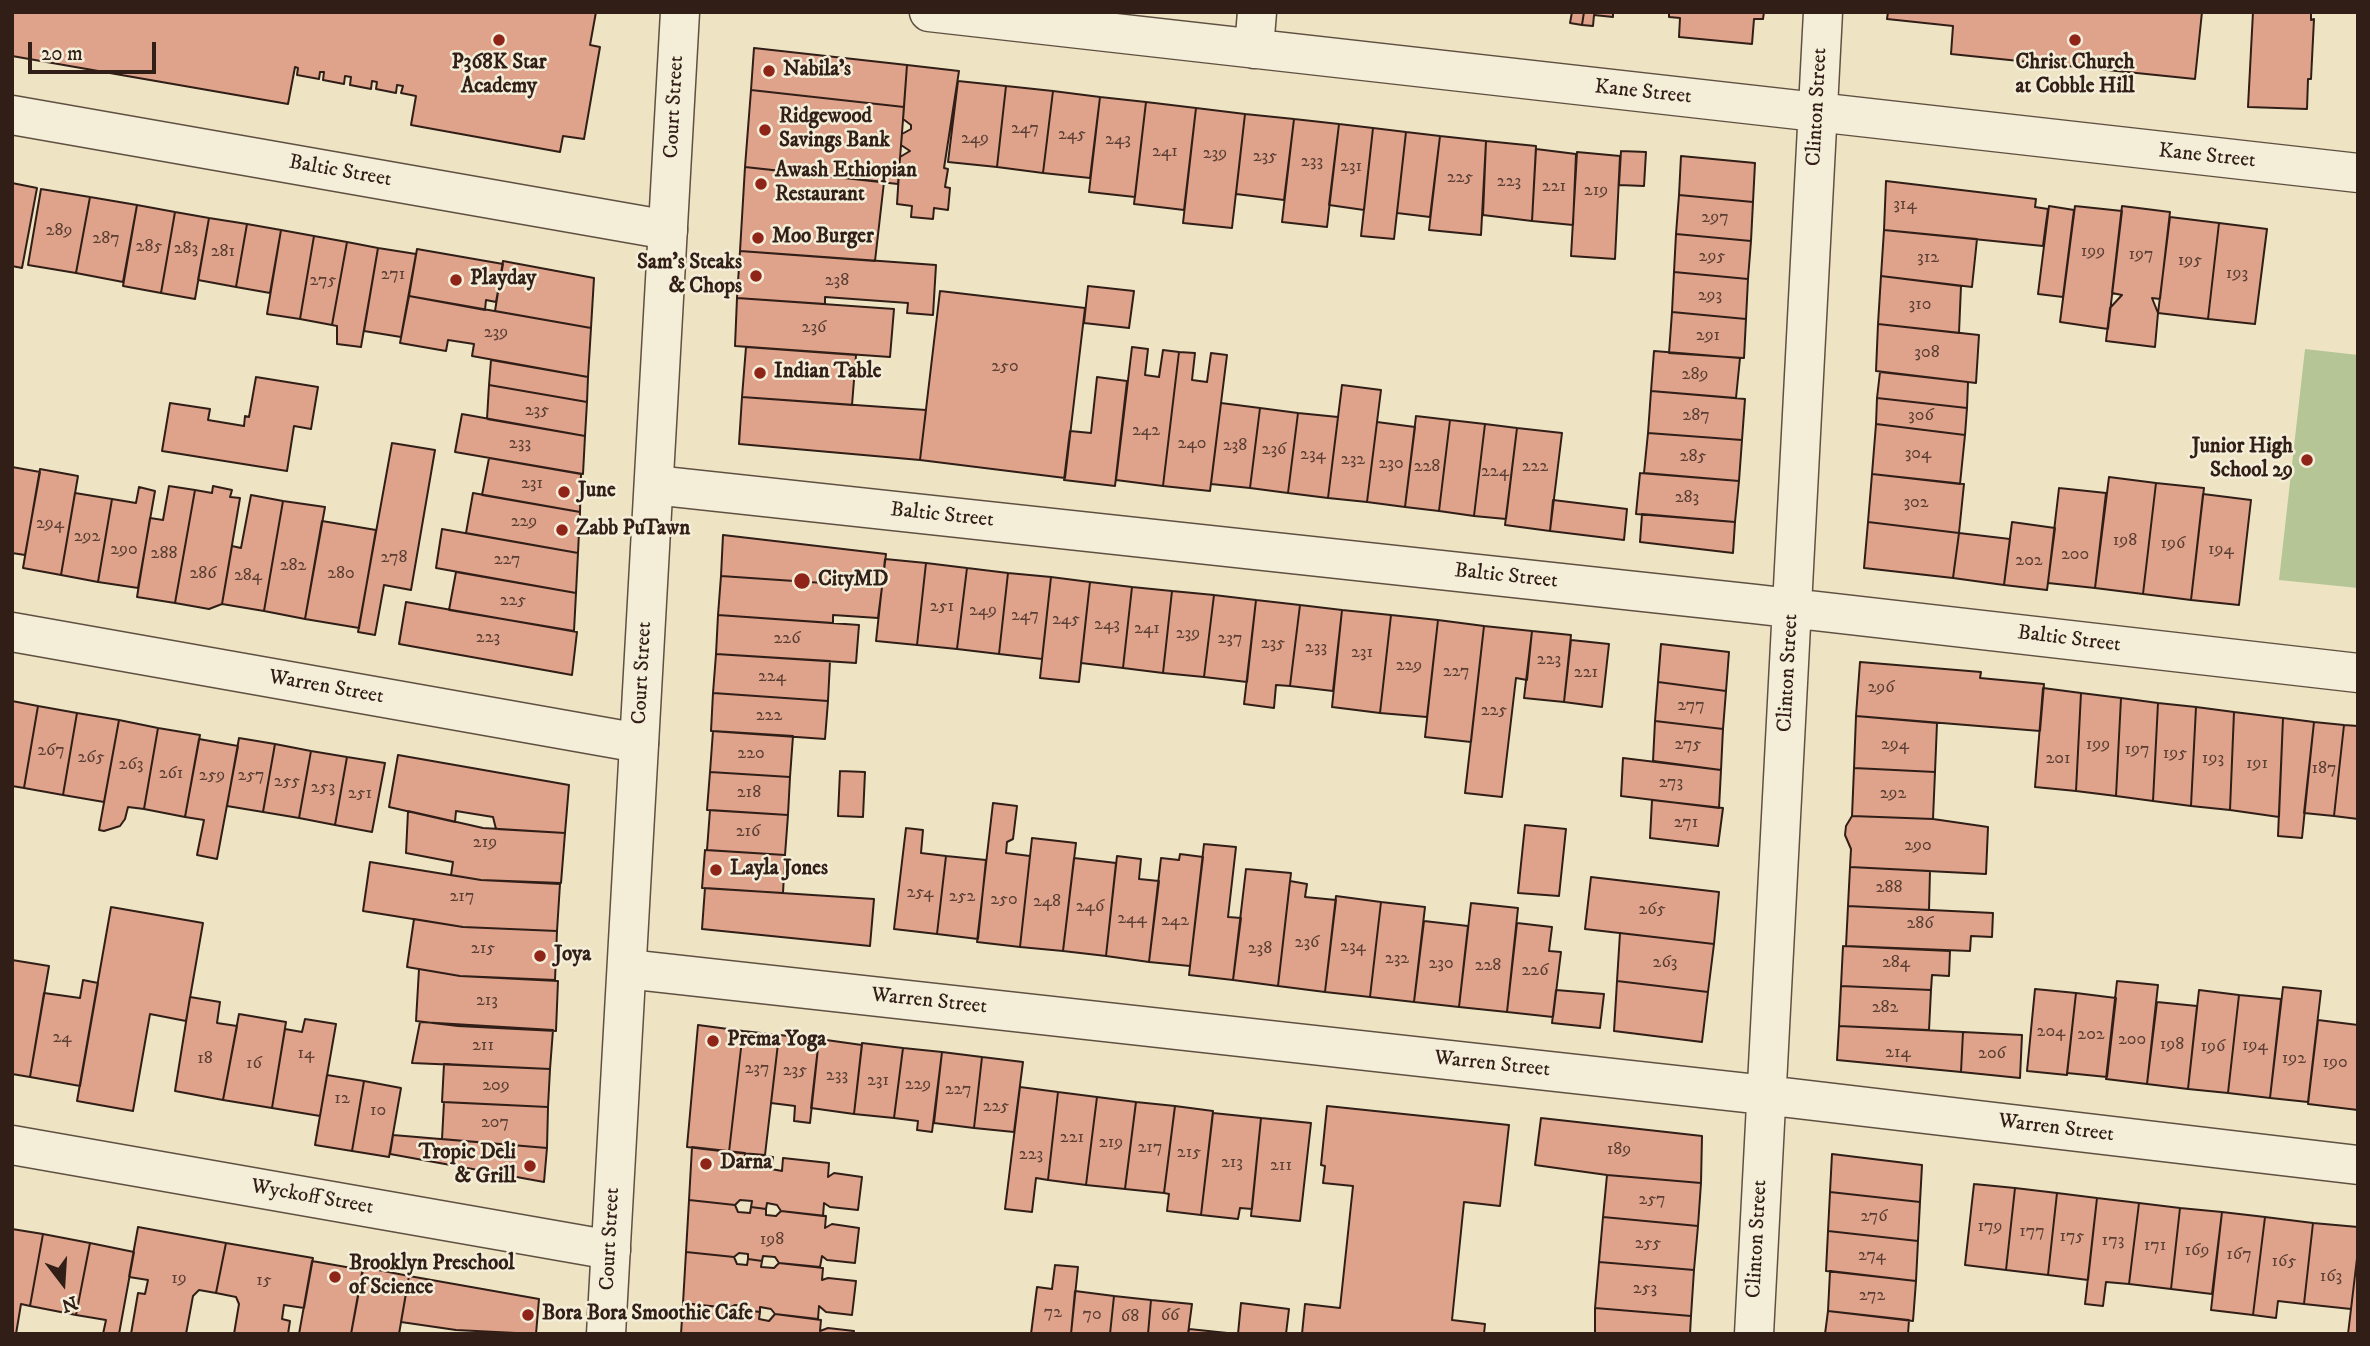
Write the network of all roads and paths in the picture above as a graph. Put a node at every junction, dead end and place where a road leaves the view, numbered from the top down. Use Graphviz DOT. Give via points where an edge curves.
graph roads {
  1 [pos="680,12"];
  2 [pos="929,12"];
  3 [pos="1823,12"];
  4 [pos="1256,31"];
  5 [pos="1817,113"];
  6 [pos="12,115"];
  7 [pos="2358,173"];
  8 [pos="668,230"];
  9 [pos="654,485"];
  10 [pos="1793,608"];
  11 [pos="12,632"];
  12 [pos="2358,673"];
  13 [pos="639,743"];
  14 [pos="627,969"];
  15 [pos="1765,1095"];
  16 [pos="12,1145"];
  17 [pos="2358,1165"];
  18 [pos="611,1250"];
  19 [pos="606,1334"];
  20 [pos="1754,1334"];
  1 -- 8 [label="street, Court Street"];
  2 -- 4 [label="street, Kane Street"];
  3 -- 5 [label="street, Clinton Street"];
  4 -- 5 [label="street, Kane Street"];
  5 -- 7 [label="street, Kane Street"];
  5 -- 10 [label="street, Clinton Street"];
  6 -- 8 [label="street, Baltic Street"];
  8 -- 9 [label="street, Court Street"];
  9 -- 10 [label="street, Baltic Street"];
  9 -- 13 [label="street, Court Street"];
  10 -- 12 [label="street, Baltic Street"];
  10 -- 15 [label="street, Clinton Street"];
  11 -- 13 [label="street, Warren Street"];
  13 -- 14 [label="street, Court Street"];
  14 -- 15 [label="street, Warren Street"];
  14 -- 18 [label="street, Court Street"];
  15 -- 17 [label="street, Warren Street"];
  15 -- 20 [label="street, Clinton Street"];
  16 -- 18 [label="street, Wyckoff Street"];
  18 -- 19 [label="street, Court Street"];
}
